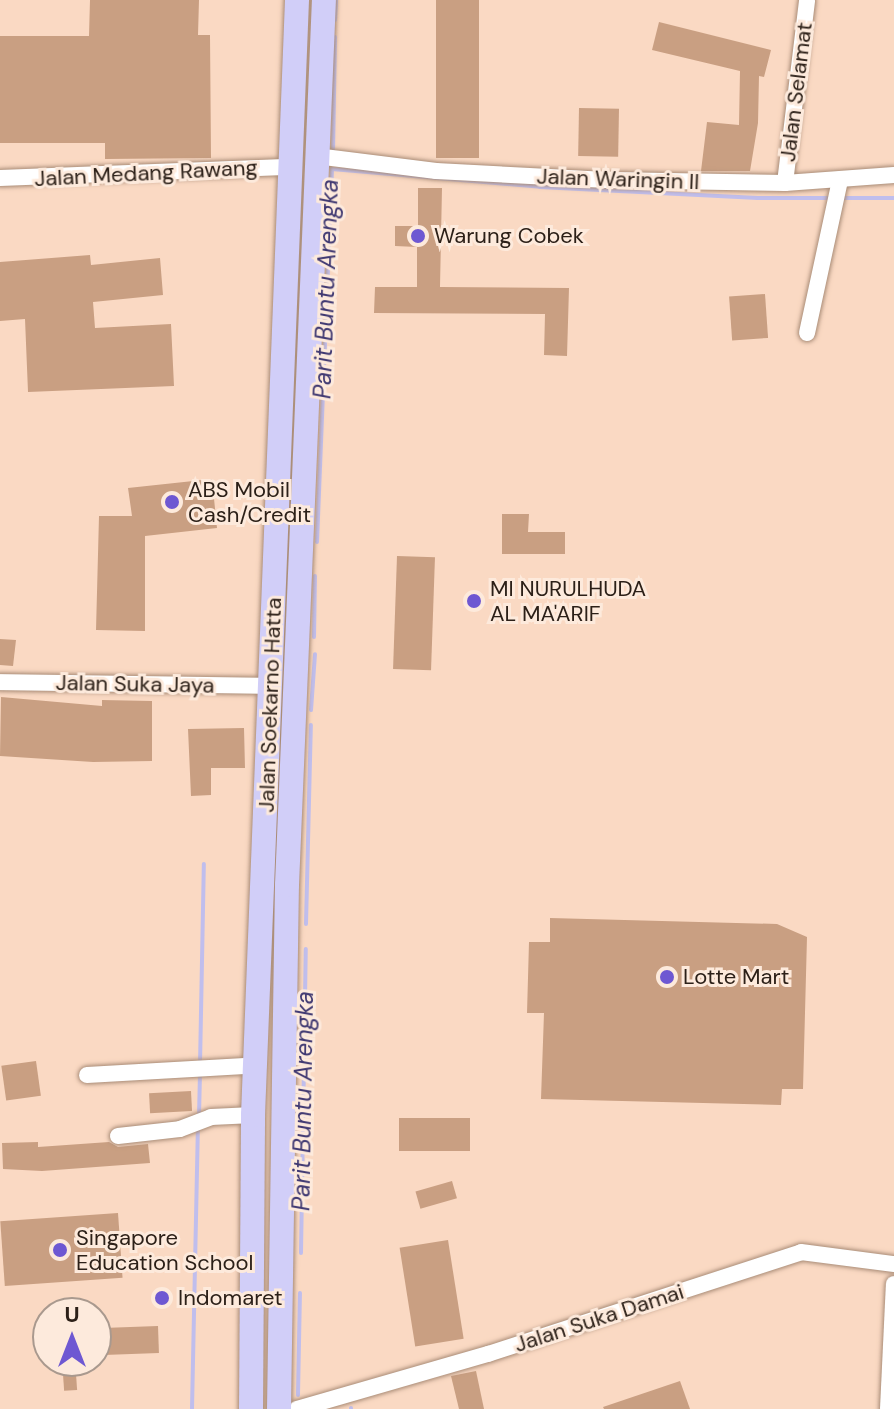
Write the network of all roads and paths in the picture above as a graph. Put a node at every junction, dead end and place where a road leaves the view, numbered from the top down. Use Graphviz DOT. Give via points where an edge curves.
graph roads {
  1 [pos="297,0"];
  2 [pos="324,0"];
  3 [pos="807,0"];
  4 [pos="319,156"];
  5 [pos="291,167"];
  6 [pos="894,175"];
  7 [pos="0,178"];
  8 [pos="785,183"];
  9 [pos="837,192"];
  10 [pos="807,333"];
  11 [pos="0,682"];
  12 [pos="271,686"];
  13 [pos="262,884"];
  14 [pos="287,885"];
  15 [pos="258,1065"];
  16 [pos="87,1075"];
  17 [pos="253,1115"];
  18 [pos="118,1136"];
  19 [pos="894,1264"];
  20 [pos="894,1284"];
  21 [pos="323,1405"];
  22 [pos="303,1408"];
  23 [pos="251,1409"];
  24 [pos="279,1409"];
  25 [pos="888,1409"];
  1 -- 5 [label="main road, Jalan Soekarno Hatta"];
  2 -- 4 [label="main road, Jalan Soekarno Hatta"];
  3 -- 8 [label="street, Jalan Selamat"];
  4 -- 8 [label="street, Jalan Waringin II" via="436,171"];
  4 -- 14 [label="main road, Jalan Soekarno Hatta"];
  5 -- 7 [label="street, Jalan Medang Rawang"];
  5 -- 12 [label="main road, Jalan Soekarno Hatta"];
  6 -- 9 [label="street, Jalan Waringin II"];
  8 -- 9 [label="street, Jalan Waringin II"];
  9 -- 10 [label="street"];
  11 -- 12 [label="street, Jalan Suka Jaya"];
  12 -- 13 [label="main road, Jalan Soekarno Hatta"];
  13 -- 14 [label="main road"];
  13 -- 15 [label="main road, Jalan Soekarno Hatta"];
  14 -- 24 [label="main road, Jalan Soekarno Hatta"];
  15 -- 16 [label="street"];
  15 -- 17 [label="main road, Jalan Soekarno Hatta"];
  17 -- 18 [label="street" via="211,1117 180,1129"];
  17 -- 23 [label="main road, Jalan Soekarno Hatta"];
  19 -- 21 [label="street, Jalan Suka Damai" via="801,1252"];
  20 -- 25 [label="street"];
  21 -- 22 [label="street, Jalan Suka Damai"];
}
